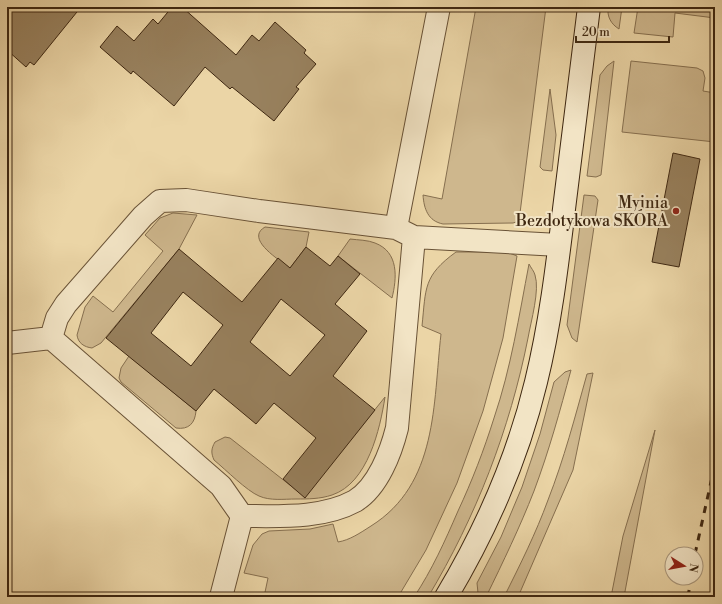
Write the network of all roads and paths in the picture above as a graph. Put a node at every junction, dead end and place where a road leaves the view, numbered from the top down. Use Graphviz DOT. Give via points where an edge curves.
graph roads {
  1 [pos="439,7"];
  2 [pos="589,7"];
  3 [pos="405,233"];
  4 [pos="559,245"];
  5 [pos="51,338"];
  6 [pos="7,343"];
  7 [pos="242,516"];
  8 [pos="221,597"];
  9 [pos="446,597"];
  1 -- 3 [label="street"];
  2 -- 4 [label="street"];
  3 -- 4 [label="street"];
  3 -- 5 [label="street" via="186,200 160,200 66,304 57,318"];
  3 -- 7 [label="street" via="396,428 392,449 383,468 356,500 337,508 305,515"];
  4 -- 9 [label="street" via="551,313 536,383 518,444 493,508"];
  5 -- 6 [label="street"];
  5 -- 7 [label="street" via="221,486"];
  7 -- 8 [label="street"];
}
